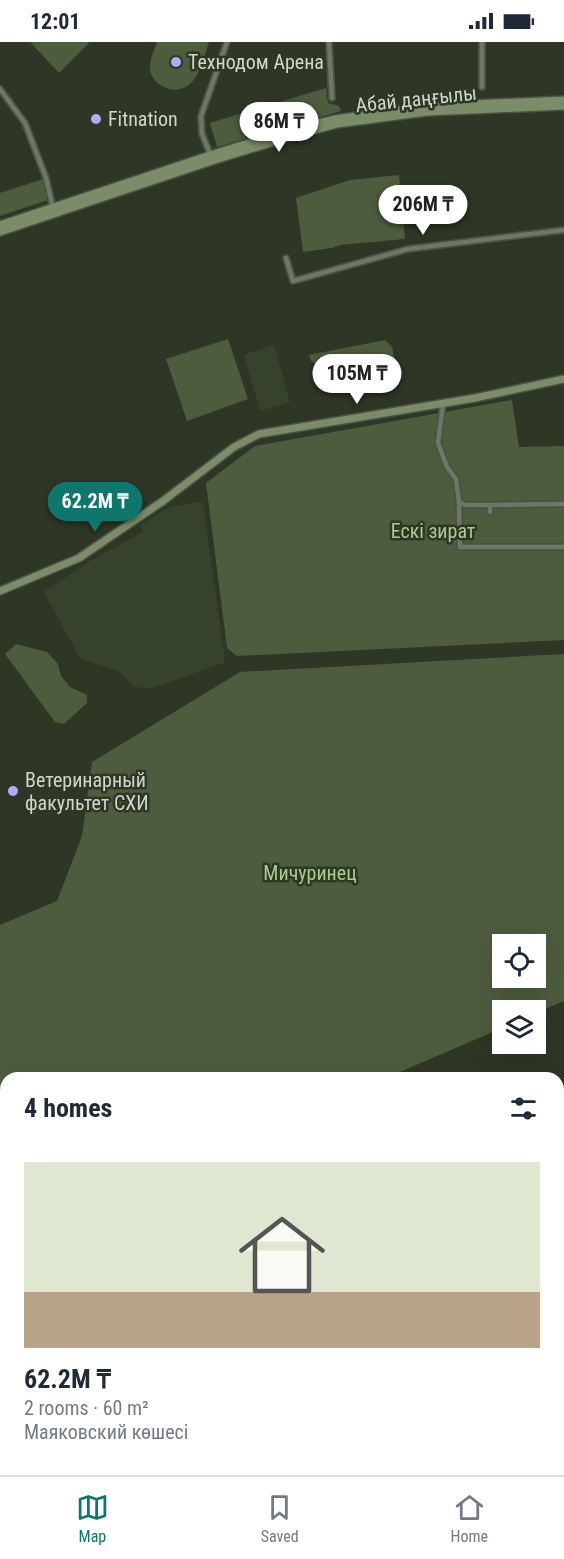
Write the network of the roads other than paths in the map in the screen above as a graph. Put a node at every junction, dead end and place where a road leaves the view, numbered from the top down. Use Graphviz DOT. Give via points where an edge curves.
graph roads {
  1 [pos="227,42"];
  2 [pos="329,42"];
  3 [pos="482,42"];
  4 [pos="482,87"];
  5 [pos="0,89"];
  6 [pos="332,98"];
  7 [pos="564,100"];
  8 [pos="564,106"];
  9 [pos="212,158"];
  10 [pos="52,211"];
  11 [pos="0,225"];
  12 [pos="564,230"];
  13 [pos="0,232"];
  14 [pos="286,258"];
  15 [pos="564,379"];
  16 [pos="443,404"];
  17 [pos="459,502"];
  18 [pos="564,504"];
  19 [pos="490,505"];
  20 [pos="490,512"];
  21 [pos="564,547"];
  22 [pos="0,591"];
  1 -- 9 [label="street" via="201,116 202,134"];
  2 -- 6 [label="street"];
  3 -- 4 [label="street"];
  5 -- 10 [label="street" via="25,123 43,169"];
  7 -- 9 [label="main road, Абай даңғылы" via="426,106 335,119"];
  8 -- 9 [label="main road, Абай даңғылы" via="386,116 337,124"];
  9 -- 10 [label="main road, Абай даңғылы"];
  10 -- 11 [label="main road, Абай даңғылы"];
  10 -- 13 [label="main road, Абай даңғылы"];
  12 -- 14 [label="street" via="408,249 293,281"];
  15 -- 16 [label="main road"];
  16 -- 17 [label="street" via="438,443 456,479"];
  16 -- 22 [label="main road" via="260,434 234,447 79,558"];
  17 -- 19 [label="street"];
  17 -- 21 [label="street" via="460,547"];
  18 -- 19 [label="street"];
  19 -- 20 [label="street"];
}
